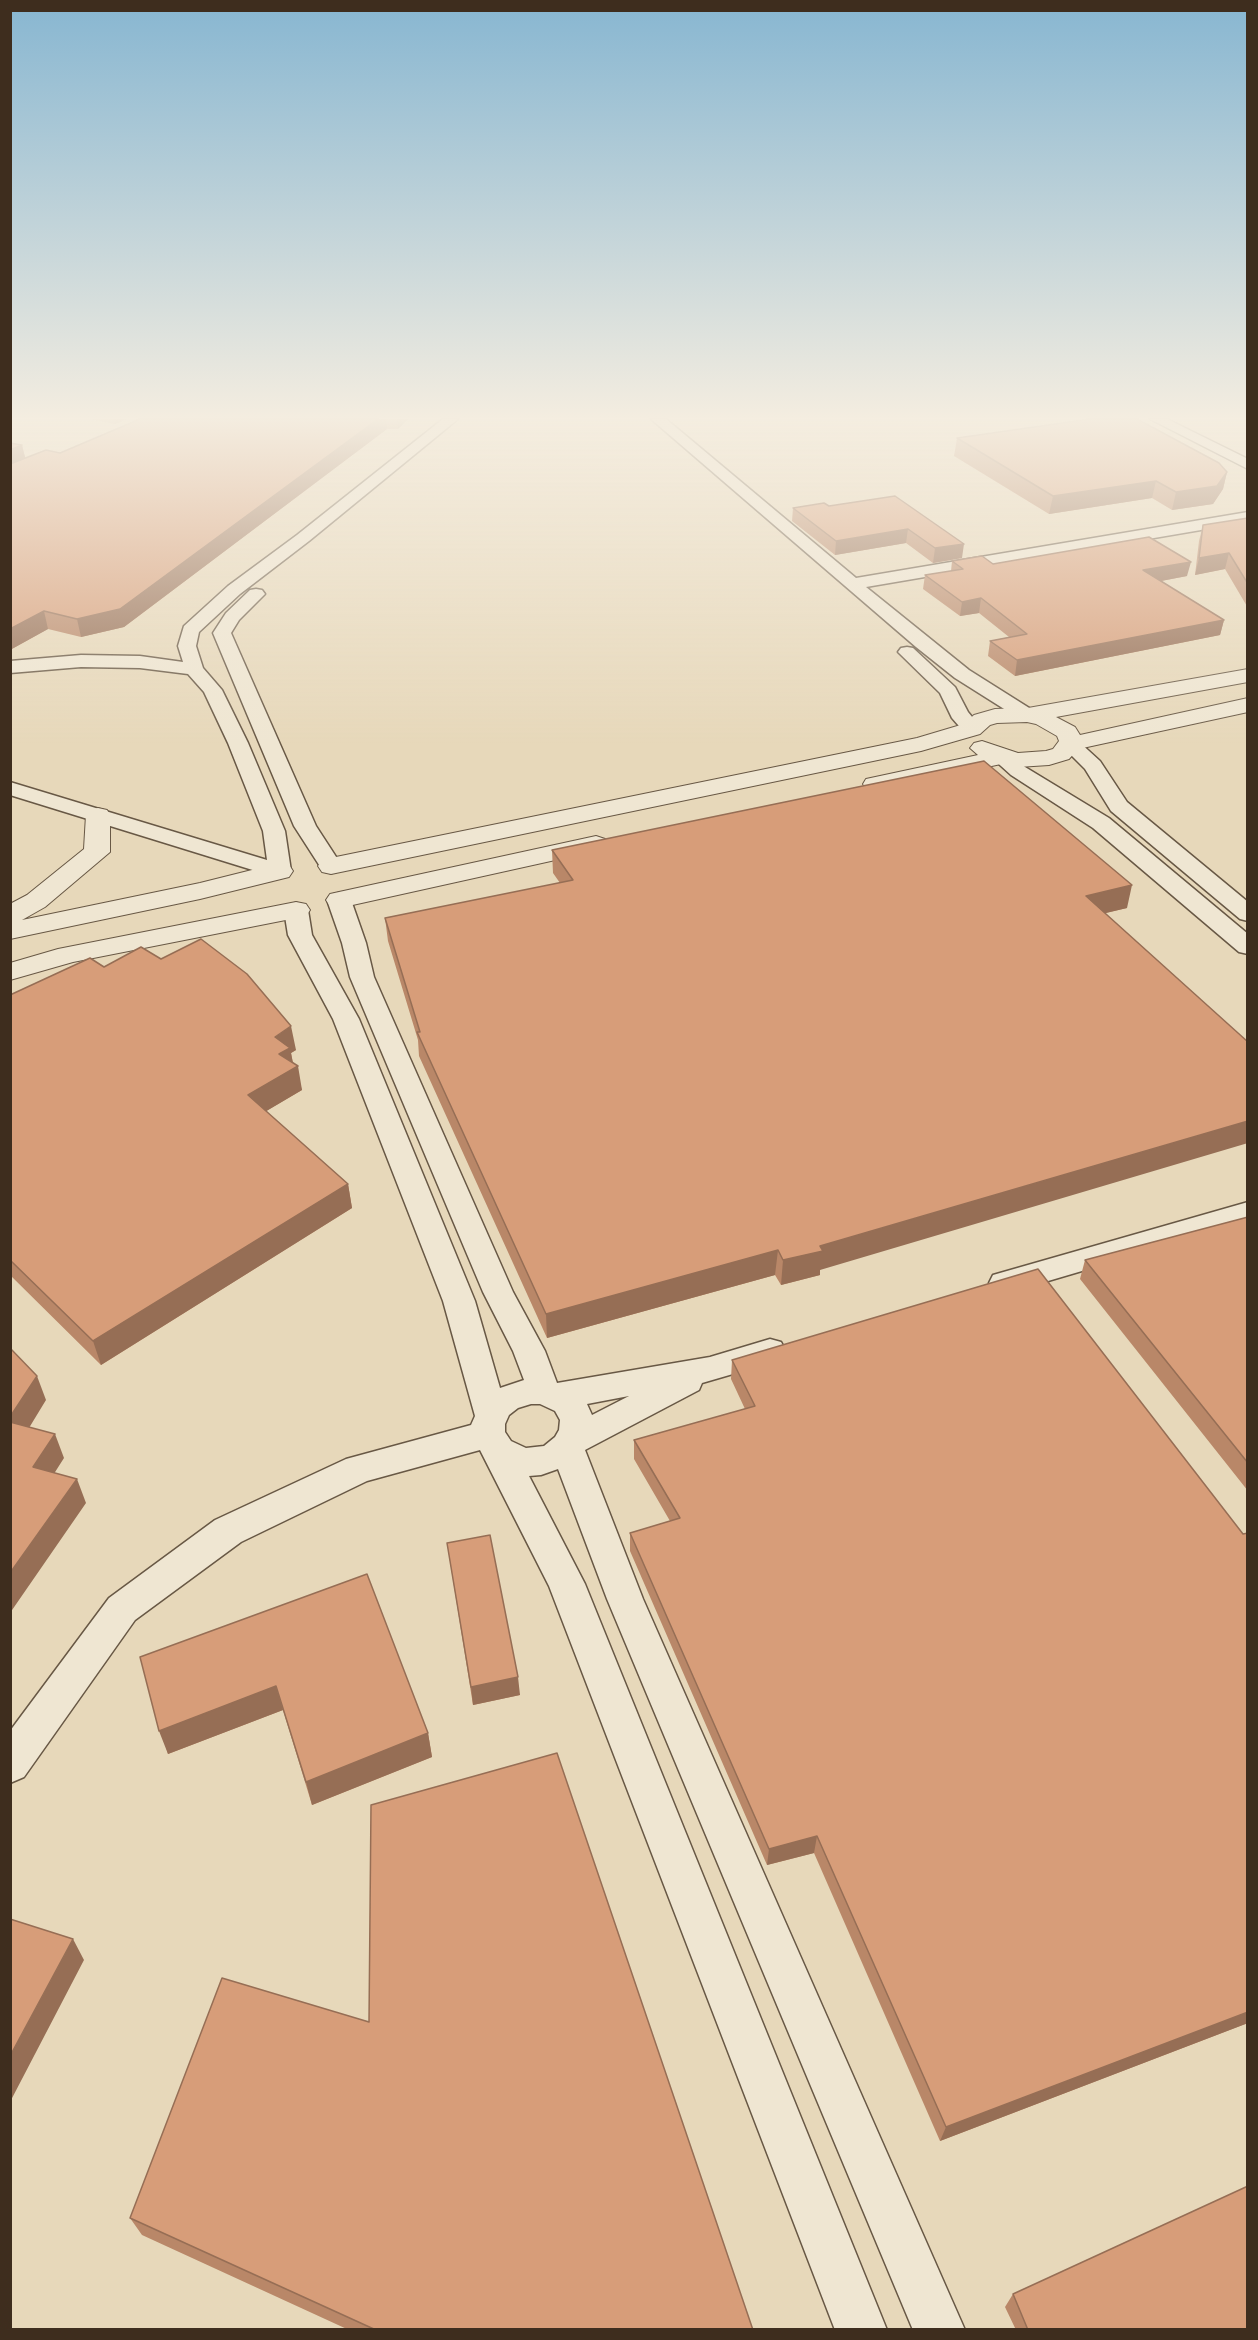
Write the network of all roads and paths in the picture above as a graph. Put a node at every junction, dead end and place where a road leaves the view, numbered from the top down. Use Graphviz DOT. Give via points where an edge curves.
graph roads {
  1 [pos="315,528"];
  2 [pos="337,528"];
  3 [pos="764,528"];
  4 [pos="787,528"];
  5 [pos="1182,528"];
  6 [pos="853,584"];
  7 [pos="184,638"];
  8 [pos="226,643"];
  9 [pos="81,661"];
  10 [pos="10,667"];
  11 [pos="194,669"];
  12 [pos="1248,675"];
  13 [pos="1248,705"];
  14 [pos="1027,716"];
  15 [pos="972,729"];
  16 [pos="1070,744"];
  17 [pos="1001,757"];
  18 [pos="10,788"];
  19 [pos="851,789"];
  20 [pos="99,815"];
  21 [pos="621,839"];
  22 [pos="331,866"];
  23 [pos="280,871"];
  24 [pos="339,900"];
  25 [pos="296,910"];
  26 [pos="1248,914"];
  27 [pos="10,916"];
  28 [pos="10,931"];
  29 [pos="1248,947"];
  30 [pos="10,972"];
  31 [pos="1248,1212"];
  32 [pos="973,1292"];
  33 [pos="801,1342"];
  34 [pos="710,1369"];
  35 [pos="551,1394"];
  36 [pos="493,1433"];
  37 [pos="570,1444"];
  38 [pos="10,1764"];
  39 [pos="861,2330"];
  40 [pos="939,2330"];
  1 -- 7 [label="street" via="234,590"];
  2 -- 8 [label="street" via="232,616 222,633"];
  3 -- 15 [label="street" via="948,691"];
  4 -- 6 [label="street"];
  5 -- 6 [label="street"];
  6 -- 14 [label="street" via="962,674"];
  7 -- 8 [label="street"];
  7 -- 9 [label="street"];
  7 -- 11 [label="street"];
  8 -- 22 [label="street" via="305,826"];
  9 -- 10 [label="street"];
  9 -- 11 [label="street" via="140,662"];
  11 -- 23 [label="street" via="213,690 238,743 274,831"];
  12 -- 14 [label="street"];
  13 -- 16 [label="street"];
  14 -- 15 [label="street" via="995,716"];
  14 -- 16 [label="street" via="1062,728"];
  15 -- 17 [label="street" via="974,742"];
  15 -- 22 [label="street" via="921,744"];
  16 -- 17 [label="street" via="1049,759"];
  16 -- 26 [label="street" via="1093,765 1119,806"];
  17 -- 19 [label="street"];
  17 -- 29 [label="street" via="1101,823"];
  18 -- 20 [label="street"];
  20 -- 23 [label="street"];
  20 -- 27 [label="street" via="97,852 36,901"];
  21 -- 24 [label="street"];
  22 -- 23 [label="street" via="307,864"];
  22 -- 24 [label="street" via="346,872 352,882 348,893"];
  23 -- 25 [label="street" via="265,885 264,893 272,903"];
  23 -- 28 [label="street"];
  24 -- 25 [label="street" via="321,908"];
  24 -- 35 [label="street" via="362,977 498,1292"];
  25 -- 30 [label="street" via="68,955"];
  25 -- 36 [label="street" via="300,935 346,1019 459,1301"];
  31 -- 32 [label="street"];
  33 -- 34 [label="street"];
  34 -- 35 [label="street"];
  34 -- 37 [label="street"];
  35 -- 36 [label="street" via="531,1391 513,1395 497,1406"];
  35 -- 37 [label="street" via="573,1410 577,1420"];
  36 -- 37 [label="street" via="510,1458 526,1462 556,1456"];
  36 -- 38 [label="street" via="358,1469 228,1531 122,1610"];
  36 -- 39 [label="street" via="567,1584"];
  37 -- 40 [label="street" via="625,1599"];
}
